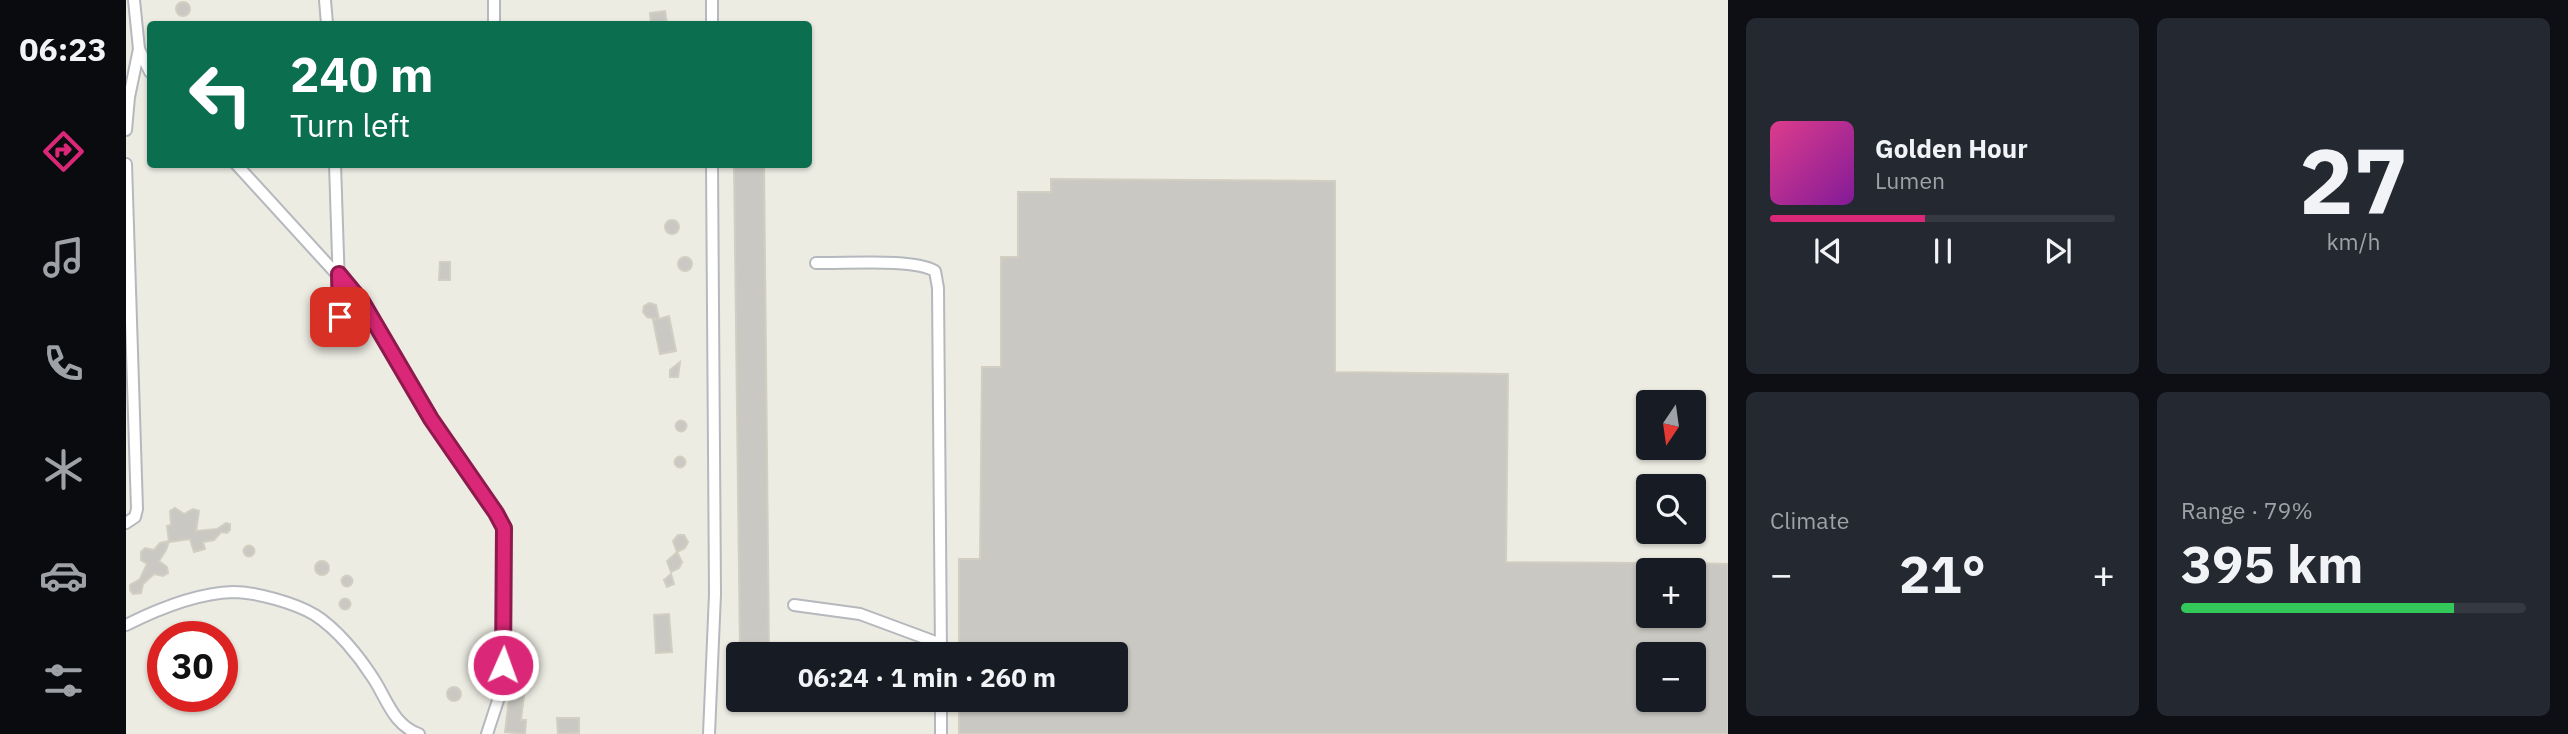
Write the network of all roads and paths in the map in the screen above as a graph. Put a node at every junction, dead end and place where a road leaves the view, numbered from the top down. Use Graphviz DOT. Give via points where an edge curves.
graph roads {
  1 [pos="134,0"];
  2 [pos="325,0"];
  3 [pos="494,0"];
  4 [pos="712,0"];
  5 [pos="327,21"];
  6 [pos="494,21"];
  7 [pos="712,21"];
  8 [pos="139,48"];
  9 [pos="147,65"];
  10 [pos="126,130"];
  11 [pos="126,164"];
  12 [pos="240,168"];
  13 [pos="335,168"];
  14 [pos="712,168"];
  15 [pos="816,263"];
  16 [pos="339,274"];
  17 [pos="340,317"];
  18 [pos="126,523"];
  19 [pos="794,605"];
  20 [pos="126,625"];
  21 [pos="925,642"];
  22 [pos="941,642"];
  23 [pos="942,712"];
  24 [pos="419,734"];
  25 [pos="487,734"];
  26 [pos="709,734"];
  27 [pos="942,734"];
  1 -- 8 [label="street"];
  2 -- 5 [label="street"];
  3 -- 6 [label="street"];
  4 -- 7 [label="street"];
  8 -- 9 [label="street"];
  8 -- 10 [label="street"];
  11 -- 18 [label="street" via="137,509"];
  12 -- 16 [label="street"];
  13 -- 16 [label="street"];
  14 -- 26 [label="street" via="715,594"];
  15 -- 22 [label="street" via="904,264 935,271"];
  16 -- 17 [label="street"];
  16 -- 25 [label="street" via="363,303 431,419 504,528 503,685"];
  19 -- 21 [label="street" via="860,614"];
  20 -- 24 [label="street" via="194,598 233,592 267,596 314,615 341,639 372,676 399,722"];
  23 -- 27 [label="street"];
}
